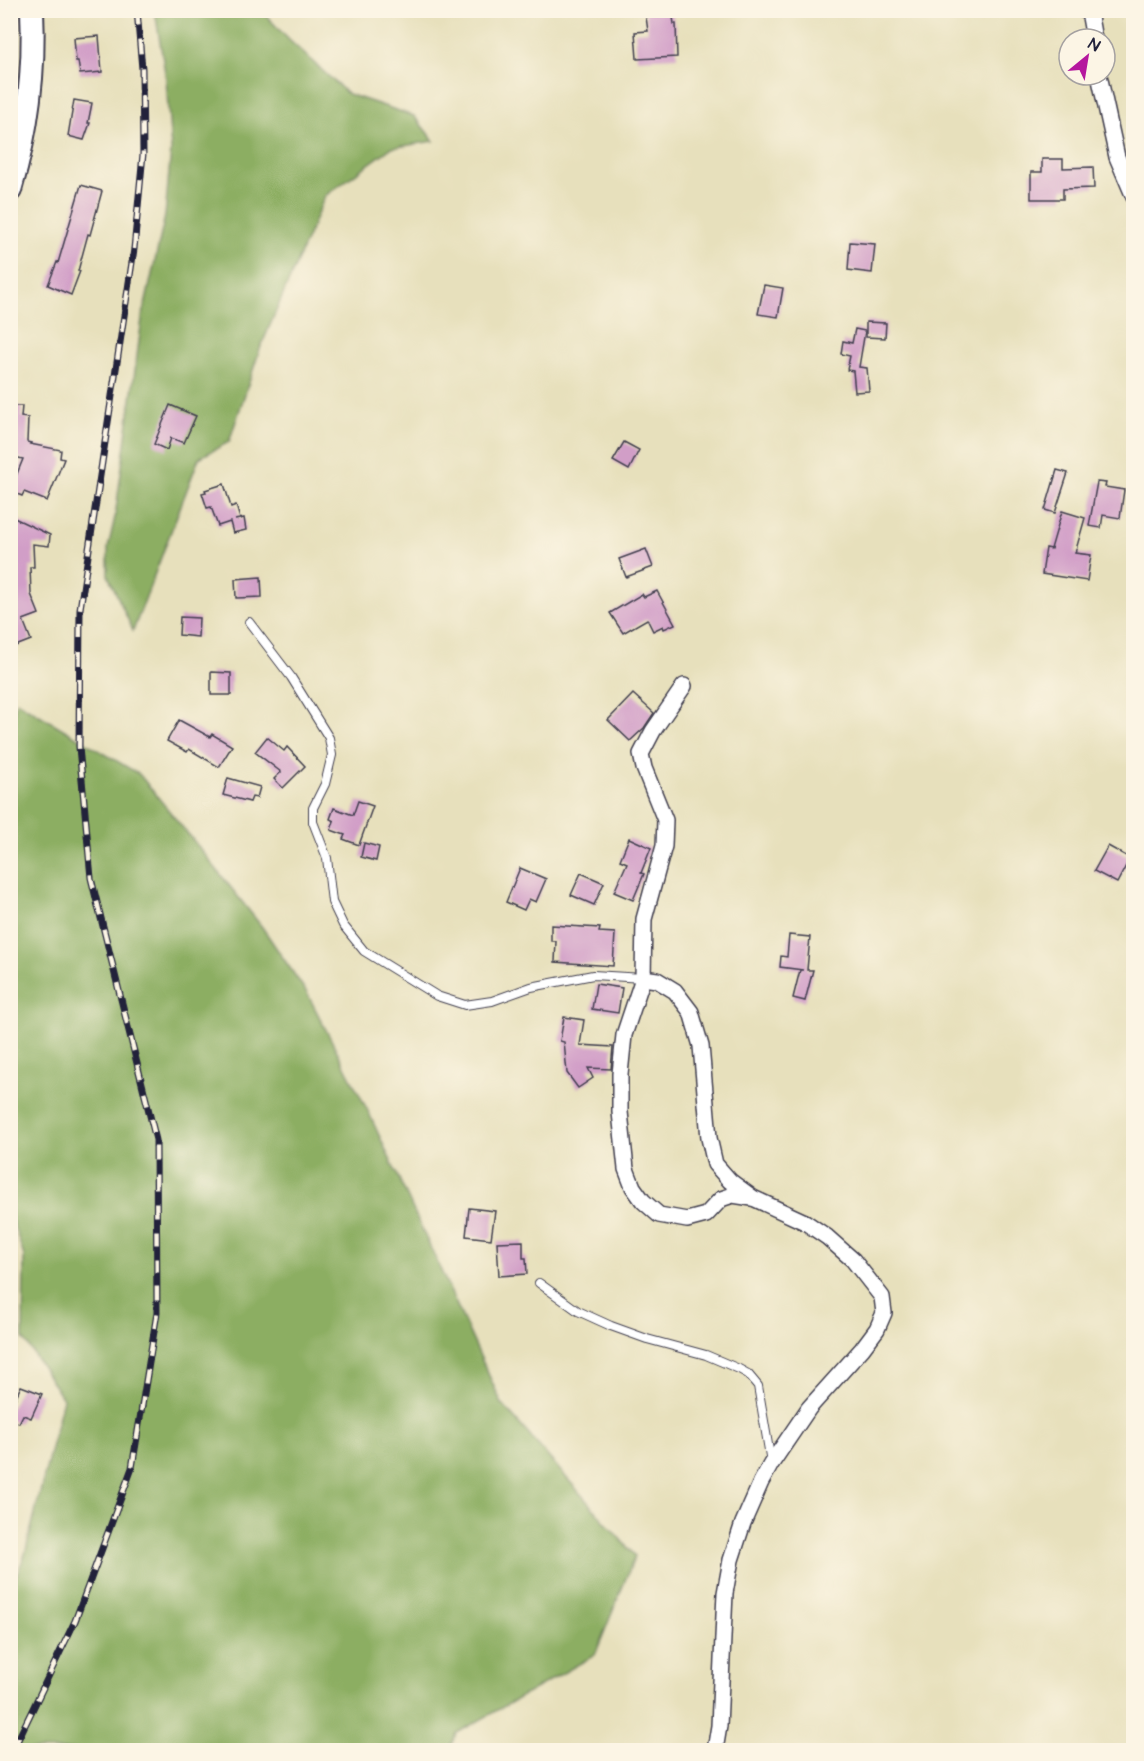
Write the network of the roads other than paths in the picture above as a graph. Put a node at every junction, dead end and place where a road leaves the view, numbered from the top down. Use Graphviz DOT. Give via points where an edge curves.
graph roads {
  1 [pos="32,10"];
  2 [pos="1086,10"];
  3 [pos="1092,27"];
  4 [pos="1101,87"];
  5 [pos="10,190"];
  6 [pos="1134,197"];
  7 [pos="249,622"];
  8 [pos="684,686"];
  9 [pos="643,978"];
  10 [pos="753,1198"];
  11 [pos="539,1283"];
  12 [pos="771,1464"];
  13 [pos="715,1750"];
  1 -- 5 [label="main road" via="28,98 19,161"];
  2 -- 3 [label="street"];
  4 -- 6 [label="street" via="1117,157"];
  7 -- 9 [label="lane" via="291,677 329,738 332,755 325,784 313,808 312,822 327,858 332,902 343,925 364,951 437,996 465,1005 592,975"];
  8 -- 9 [label="street" via="641,754 665,820 664,846 644,920"];
  9 -- 10 [label="street" via="657,980 675,992 691,1012 701,1046 715,1164"];
  9 -- 10 [label="street" via="624,1035 620,1074 626,1169 633,1187 659,1215 687,1220 706,1215 721,1199 733,1195"];
  10 -- 12 [label="street" via="805,1222 827,1237 853,1260 882,1297 884,1313 862,1350 809,1408"];
  11 -- 12 [label="lane" via="578,1311 611,1326 706,1355 748,1374 758,1386"];
  12 -- 13 [label="street" via="743,1523 731,1560 725,1593"];
}
